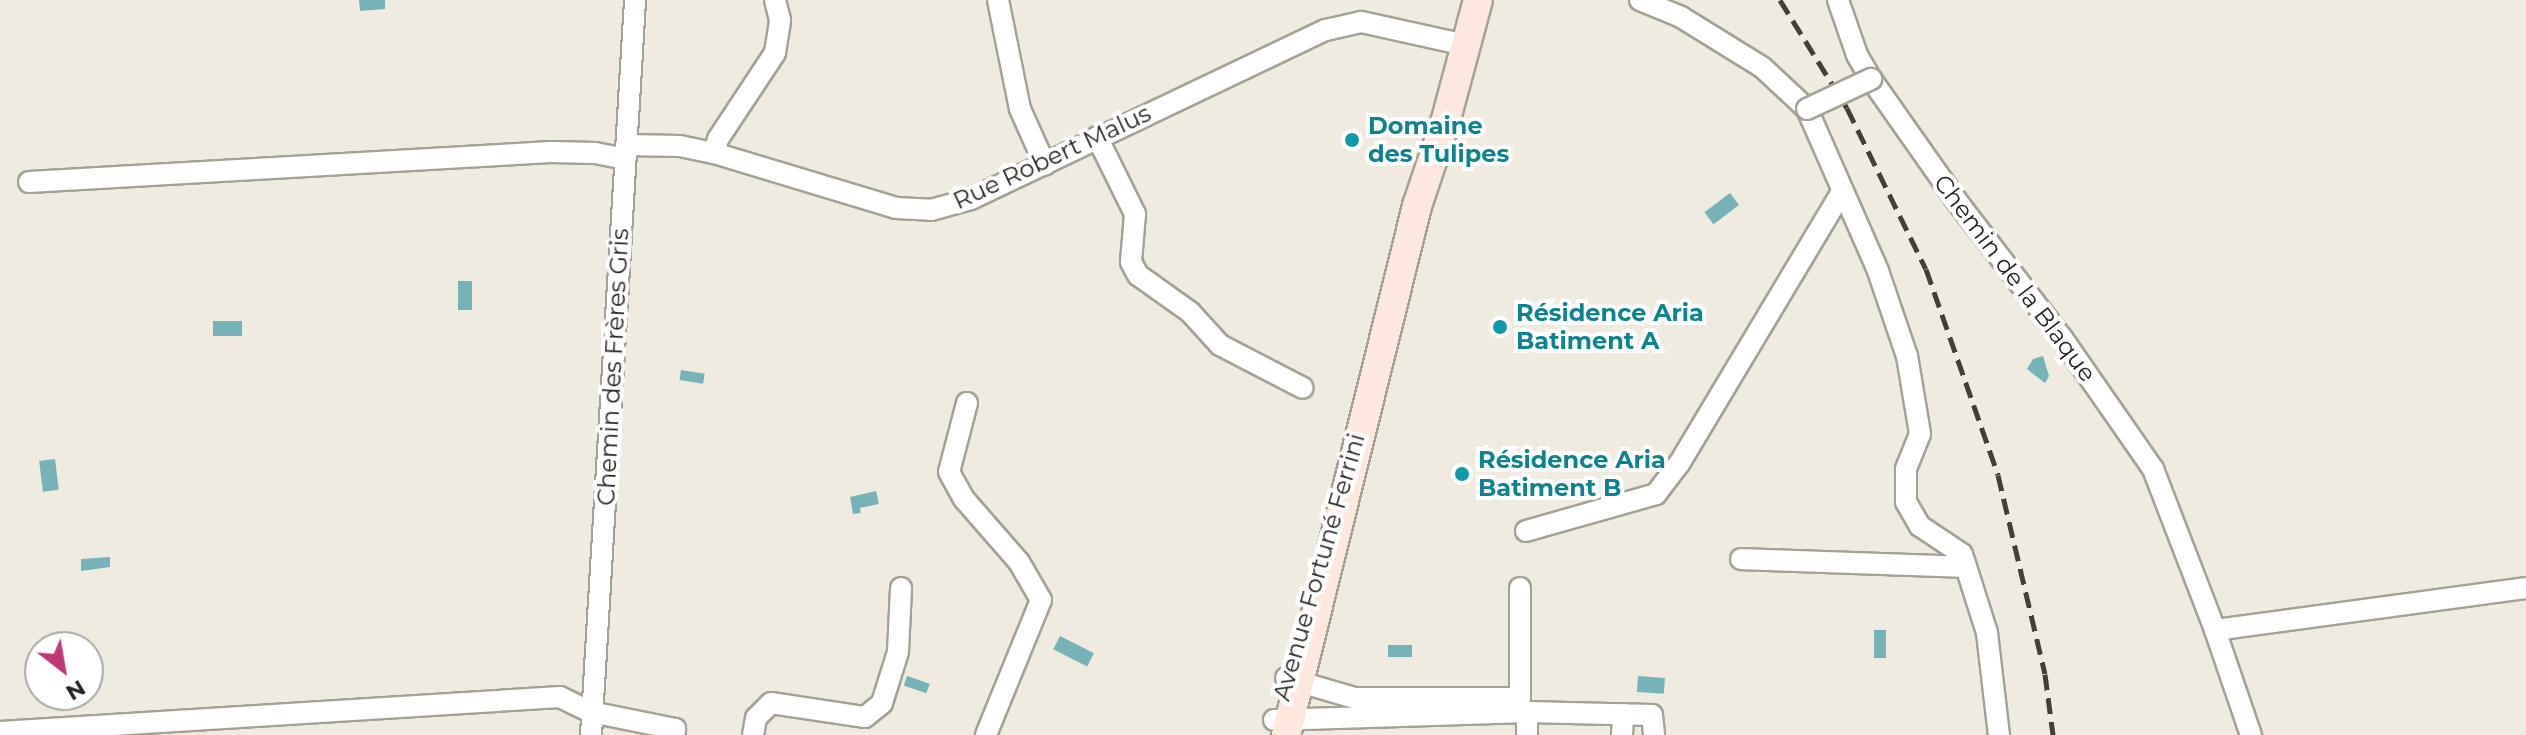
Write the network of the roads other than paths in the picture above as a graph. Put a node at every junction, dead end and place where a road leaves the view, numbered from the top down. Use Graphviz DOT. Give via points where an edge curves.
graph roads {
  1 [pos="635,0"];
  2 [pos="775,0"];
  3 [pos="998,0"];
  4 [pos="1462,0"];
  5 [pos="1478,0"];
  6 [pos="1640,0"];
  7 [pos="1838,0"];
  8 [pos="1459,43"];
  9 [pos="1871,79"];
  10 [pos="1807,109"];
  11 [pos="1097,137"];
  12 [pos="626,152"];
  13 [pos="714,153"];
  14 [pos="1045,165"];
  15 [pos="29,182"];
  16 [pos="1841,193"];
  17 [pos="1303,388"];
  18 [pos="967,403"];
  19 [pos="1526,531"];
  20 [pos="1741,559"];
  21 [pos="1966,567"];
  22 [pos="901,588"];
  23 [pos="1520,588"];
  24 [pos="2526,588"];
  25 [pos="2215,630"];
  26 [pos="1293,680"];
  27 [pos="591,712"];
  28 [pos="1527,712"];
  29 [pos="1623,725"];
  30 [pos="1280,727"];
  31 [pos="0,732"];
  32 [pos="591,735"];
  33 [pos="674,735"];
  34 [pos="753,735"];
  35 [pos="986,735"];
  36 [pos="1527,735"];
  37 [pos="1654,735"];
  38 [pos="1999,735"];
  39 [pos="2251,735"];
  1 -- 12 [label="street, Chemin des Frères Gris"];
  2 -- 13 [label="street" via="780,20 775,53"];
  3 -- 14 [label="street" via="1020,109"];
  4 -- 8 [label="main road, Avenue Fortuné Ferrini"];
  5 -- 8 [label="main road, Avenue Fortuné Ferrini"];
  6 -- 10 [label="street" via="1681,17 1762,67"];
  7 -- 9 [label="street, Chemin de la Blaque"];
  8 -- 11 [label="street, Rue Robert Malus" via="1361,22 1326,30"];
  8 -- 26 [label="main road, Avenue Fortuné Ferrini" via="1445,123 1417,206"];
  9 -- 10 [label="street, bridge"];
  9 -- 25 [label="street, Chemin de la Blaque" via="2153,469"];
  10 -- 16 [label="street"];
  11 -- 14 [label="street, Rue Robert Malus"];
  11 -- 17 [label="street" via="1135,214 1131,262 1138,275 1190,312 1220,345"];
  12 -- 13 [label="street, Rue Robert Malus" via="680,146"];
  12 -- 15 [label="street, Rue Robert Malus"];
  12 -- 27 [label="street, Chemin des Frères Gris"];
  13 -- 14 [label="street, Rue Robert Malus" via="896,208 931,210 971,199"];
  16 -- 19 [label="street" via="1656,494"];
  16 -- 21 [label="street" via="1878,271 1907,356 1920,434 1906,469 1906,502 1920,526 1962,554"];
  18 -- 35 [label="street" via="949,472 964,499 1019,562 1041,600"];
  20 -- 21 [label="street"];
  21 -- 38 [label="street" via="1987,633"];
  22 -- 34 [label="street" via="898,652 882,703 865,717 771,703 756,718"];
  23 -- 26 [label="street" via="1520,698 1355,698"];
  24 -- 25 [label="street"];
  25 -- 39 [label="street, Chemin de la Blaque"];
  26 -- 30 [label="main road, Avenue Fortuné Ferrini"];
  27 -- 31 [label="street" via="560,697"];
  27 -- 32 [label="street, Chemin des Frères Gris"];
  27 -- 33 [label="street" via="675,729"];
  28 -- 29 [label="street"];
  28 -- 30 [label="street"];
  28 -- 36 [label="street"];
  29 -- 37 [label="street" via="1652,715"];
}
